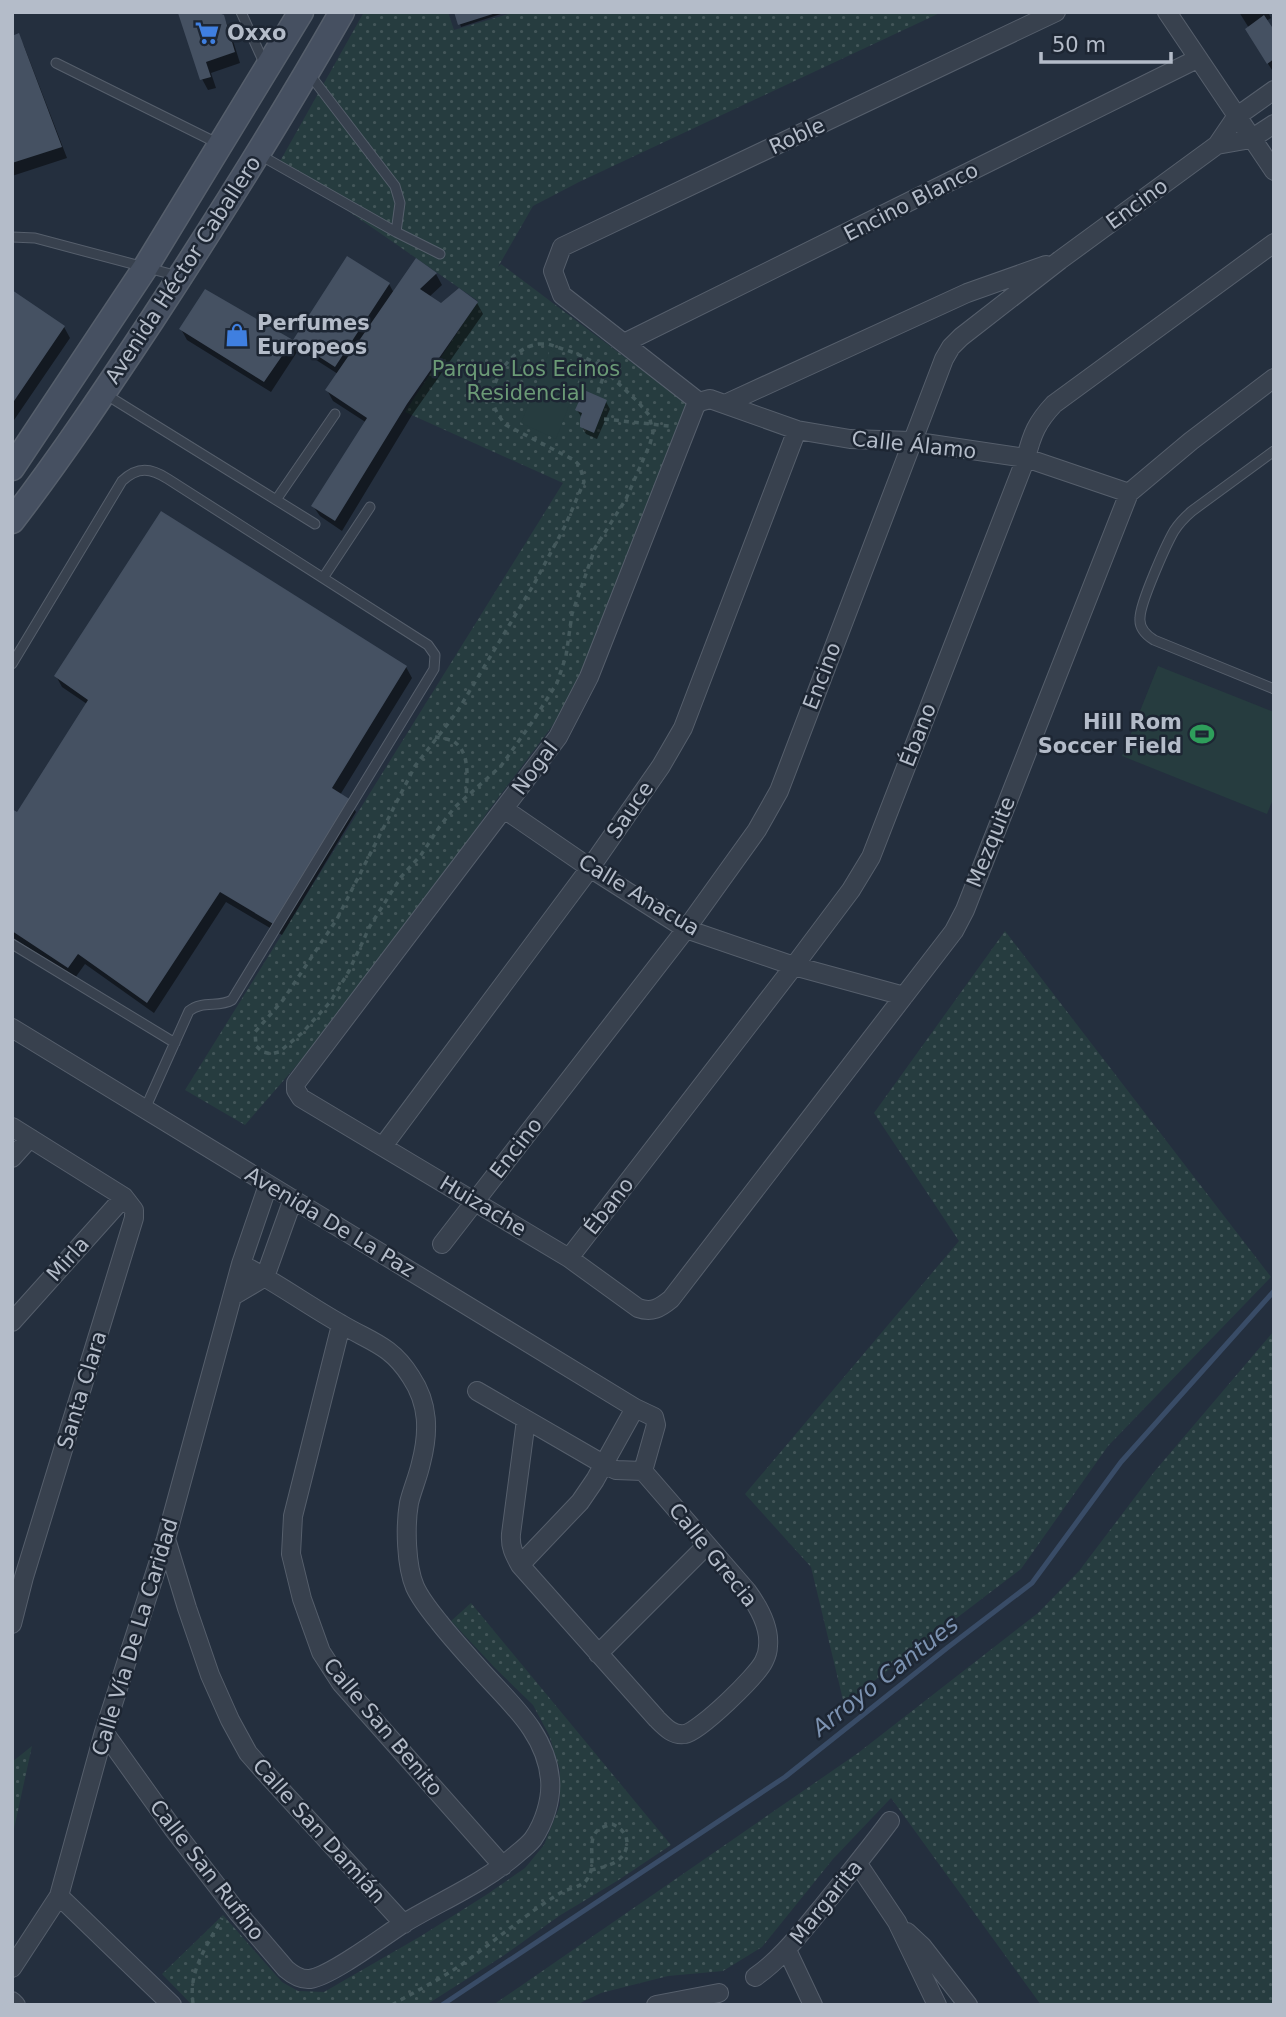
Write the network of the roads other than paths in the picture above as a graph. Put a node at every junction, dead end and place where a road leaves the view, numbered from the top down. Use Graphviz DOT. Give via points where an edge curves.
graph roads {
  1 [pos="241,12"];
  2 [pos="301,12"];
  3 [pos="342,12"];
  4 [pos="1056,12"];
  5 [pos="1167,12"];
  6 [pos="1197,59"];
  7 [pos="56,63"];
  8 [pos="266,68"];
  9 [pos="308,72"];
  10 [pos="1274,90"];
  11 [pos="1236,117"];
  12 [pos="1274,124"];
  13 [pos="1251,139"];
  14 [pos="220,144"];
  15 [pos="1217,145"];
  16 [pos="259,154"];
  17 [pos="1274,171"];
  18 [pos="396,232"];
  19 [pos="12,237"];
  20 [pos="1274,243"];
  21 [pos="440,254"];
  22 [pos="1060,260"];
  23 [pos="145,268"];
  24 [pos="180,276"];
  25 [pos="624,343"];
  26 [pos="1274,378"];
  27 [pos="103,393"];
  28 [pos="699,401"];
  29 [pos="725,404"];
  30 [pos="335,414"];
  31 [pos="797,430"];
  32 [pos="911,441"];
  33 [pos="1274,451"];
  34 [pos="1026,458"];
  35 [pos="12,468"];
  36 [pos="1129,493"];
  37 [pos="276,500"];
  38 [pos="370,507"];
  39 [pos="12,521"];
  40 [pos="315,524"];
  41 [pos="323,578"];
  42 [pos="12,664"];
  43 [pos="1274,690"];
  44 [pos="504,809"];
  45 [pos="590,868"];
  46 [pos="686,929"];
  47 [pos="12,944"];
  48 [pos="794,966"];
  49 [pos="904,996"];
  50 [pos="12,1028"];
  51 [pos="175,1043"];
  52 [pos="296,1090"];
  53 [pos="145,1109"];
  54 [pos="12,1126"];
  55 [pos="30,1138"];
  56 [pos="383,1146"];
  57 [pos="12,1158"];
  58 [pos="268,1185"];
  59 [pos="293,1199"];
  60 [pos="127,1200"];
  61 [pos="475,1201"];
  62 [pos="442,1244"];
  63 [pos="569,1258"];
  64 [pos="241,1264"];
  65 [pos="265,1277"];
  66 [pos="233,1296"];
  67 [pos="671,1299"];
  68 [pos="12,1322"];
  69 [pos="341,1325"];
  70 [pos="477,1391"];
  71 [pos="642,1412"];
  72 [pos="526,1420"];
  73 [pos="603,1464"];
  74 [pos="643,1471"];
  75 [pos="166,1538"];
  76 [pos="707,1545"];
  77 [pos="12,1562"];
  78 [pos="520,1565"];
  79 [pos="24,1577"];
  80 [pos="12,1624"];
  81 [pos="598,1654"];
  82 [pos="104,1732"];
  83 [pos="890,1822"];
  84 [pos="858,1864"];
  85 [pos="503,1866"];
  86 [pos="59,1895"];
  87 [pos="897,1922"];
  88 [pos="404,1923"];
  89 [pos="787,1950"];
  90 [pos="12,1968"];
  91 [pos="755,1977"];
  92 [pos="719,1993"];
  93 [pos="12,2001"];
  94 [pos="677,2003"];
  95 [pos="16,2005"];
  96 [pos="172,2005"];
  97 [pos="656,2005"];
  98 [pos="813,2005"];
  99 [pos="937,2005"];
  100 [pos="968,2005"];
  1 -- 8 [label="lane"];
  2 -- 8 [label="main road, Avenida Héctor Caballero"];
  3 -- 9 [label="main road, Avenida Héctor Caballero"];
  4 -- 25 [label="street, Roble" via="562,247 553,271 562,295"];
  5 -- 6 [label="street"];
  6 -- 11 [label="street"];
  6 -- 25 [label="street, Encino Blanco"];
  7 -- 14 [label="lane"];
  8 -- 14 [label="main road, Avenida Héctor Caballero"];
  9 -- 16 [label="main road, Avenida Héctor Caballero"];
  9 -- 18 [label="lane" via="395,186 400,203"];
  10 -- 11 [label="street, Encino"];
  11 -- 13 [label="street"];
  11 -- 15 [label="street, Encino"];
  12 -- 13 [label="street, Encino"];
  13 -- 15 [label="street, Encino"];
  13 -- 17 [label="street"];
  14 -- 23 [label="main road, Avenida Héctor Caballero"];
  15 -- 22 [label="street, Encino"];
  16 -- 18 [label="lane"];
  16 -- 24 [label="main road, Avenida Héctor Caballero"];
  18 -- 21 [label="lane"];
  19 -- 23 [label="lane" via="35,238"];
  20 -- 34 [label="street, Ébano" via="1054,404 1033,431"];
  22 -- 29 [label="street" via="967,293"];
  22 -- 32 [label="street, Encino" via="951,347"];
  23 -- 24 [label="lane"];
  23 -- 35 [label="main road, Avenida Héctor Caballero"];
  24 -- 27 [label="main road, Avenida Héctor Caballero"];
  25 -- 28 [label="street"];
  26 -- 36 [label="street, Mezquite"];
  27 -- 37 [label="lane"];
  27 -- 39 [label="main road, Avenida Héctor Caballero"];
  28 -- 29 [label="street, Calle Álamo"];
  28 -- 44 [label="street, Nogal" via="589,677 558,737"];
  29 -- 31 [label="street, Calle Álamo"];
  30 -- 37 [label="lane"];
  31 -- 32 [label="street, Calle Álamo" via="850,439"];
  31 -- 45 [label="street, Sauce" via="683,728"];
  32 -- 34 [label="street, Calle Álamo"];
  32 -- 46 [label="street, Encino" via="779,791 757,830"];
  33 -- 43 [label="lane" via="1180,522 1139,619 1145,634 1154,640"];
  34 -- 36 [label="street, Calle Álamo"];
  34 -- 48 [label="street, Ébano" via="871,857"];
  36 -- 49 [label="street, Mezquite" via="965,910"];
  37 -- 40 [label="lane"];
  38 -- 41 [label="lane"];
  41 -- 42 [label="lane" via="157,472 140,469 122,481"];
  41 -- 51 [label="lane" via="428,645 435,655 435,669 232,1000 193,1007"];
  44 -- 45 [label="street, Calle Anacua"];
  44 -- 52 [label="street, Nogal" via="298,1078"];
  45 -- 46 [label="street, Calle Anacua"];
  45 -- 56 [label="street, Sauce"];
  46 -- 48 [label="street, Calle Anacua"];
  46 -- 61 [label="street, Encino"];
  47 -- 51 [label="lane"];
  48 -- 49 [label="street, Calle Anacua"];
  48 -- 63 [label="street, Ébano"];
  49 -- 67 [label="street, Mezquite"];
  50 -- 53 [label="street, Avenida De La Paz"];
  51 -- 53 [label="lane"];
  52 -- 56 [label="street, Huizache" via="301,1098"];
  53 -- 58 [label="street, Avenida De La Paz"];
  54 -- 55 [label="street"];
  55 -- 57 [label="street"];
  55 -- 60 [label="street"];
  56 -- 61 [label="street, Huizache"];
  58 -- 59 [label="street, Avenida De La Paz"];
  58 -- 64 [label="street, Calle Vía De La Caridad"];
  59 -- 65 [label="street"];
  59 -- 71 [label="street, Avenida De La Paz"];
  60 -- 68 [label="street, Mirla"];
  60 -- 79 [label="street, Santa Clara" via="134,1218"];
  61 -- 62 [label="street, Encino"];
  61 -- 63 [label="street, Huizache"];
  63 -- 67 [label="street, Huizache" via="638,1308 661,1308"];
  64 -- 65 [label="street"];
  64 -- 66 [label="street, Calle Vía De La Caridad"];
  65 -- 66 [label="street"];
  65 -- 69 [label="street"];
  66 -- 75 [label="street, Calle Vía De La Caridad"];
  69 -- 85 [label="street, Calle San Benito" via="293,1516 291,1554 302,1599 321,1652 341,1683"];
  69 -- 85 [label="street" via="382,1345 397,1358 421,1395 427,1431 407,1532 415,1587 444,1629 530,1723 542,1747 550,1778 544,1818 533,1840"];
  70 -- 72 [label="street"];
  71 -- 73 [label="street"];
  71 -- 74 [label="street" via="654,1418 656,1425"];
  72 -- 73 [label="street"];
  72 -- 78 [label="street, Calle Grecia" via="510,1543"];
  73 -- 74 [label="street" via="616,1470"];
  73 -- 78 [label="street" via="580,1502"];
  74 -- 76 [label="street, Calle Grecia"];
  75 -- 82 [label="street, Calle Vía De La Caridad"];
  75 -- 88 [label="street, Calle San Damián" via="210,1675 248,1753"];
  76 -- 81 [label="street"];
  76 -- 81 [label="street, Calle Grecia" via="747,1591 768,1633 764,1662 734,1695 702,1724 686,1734 676,1734"];
  77 -- 79 [label="street"];
  78 -- 81 [label="street, Calle Grecia"];
  79 -- 80 [label="street, Santa Clara"];
  82 -- 86 [label="street, Calle Vía De La Caridad"];
  82 -- 88 [label="street, Calle San Rufino" via="230,1902 295,1976 309,1979 328,1972"];
  83 -- 84 [label="street, Margarita"];
  84 -- 87 [label="street"];
  84 -- 89 [label="street, Margarita"];
  85 -- 88 [label="street"];
  86 -- 90 [label="street, Calle Vía De La Caridad"];
  86 -- 96 [label="street"];
  87 -- 99 [label="street"];
  87 -- 100 [label="street"];
  89 -- 91 [label="street, Margarita"];
  89 -- 98 [label="street"];
  92 -- 94 [label="street"];
  93 -- 95 [label="street"];
  94 -- 97 [label="street"];
}
